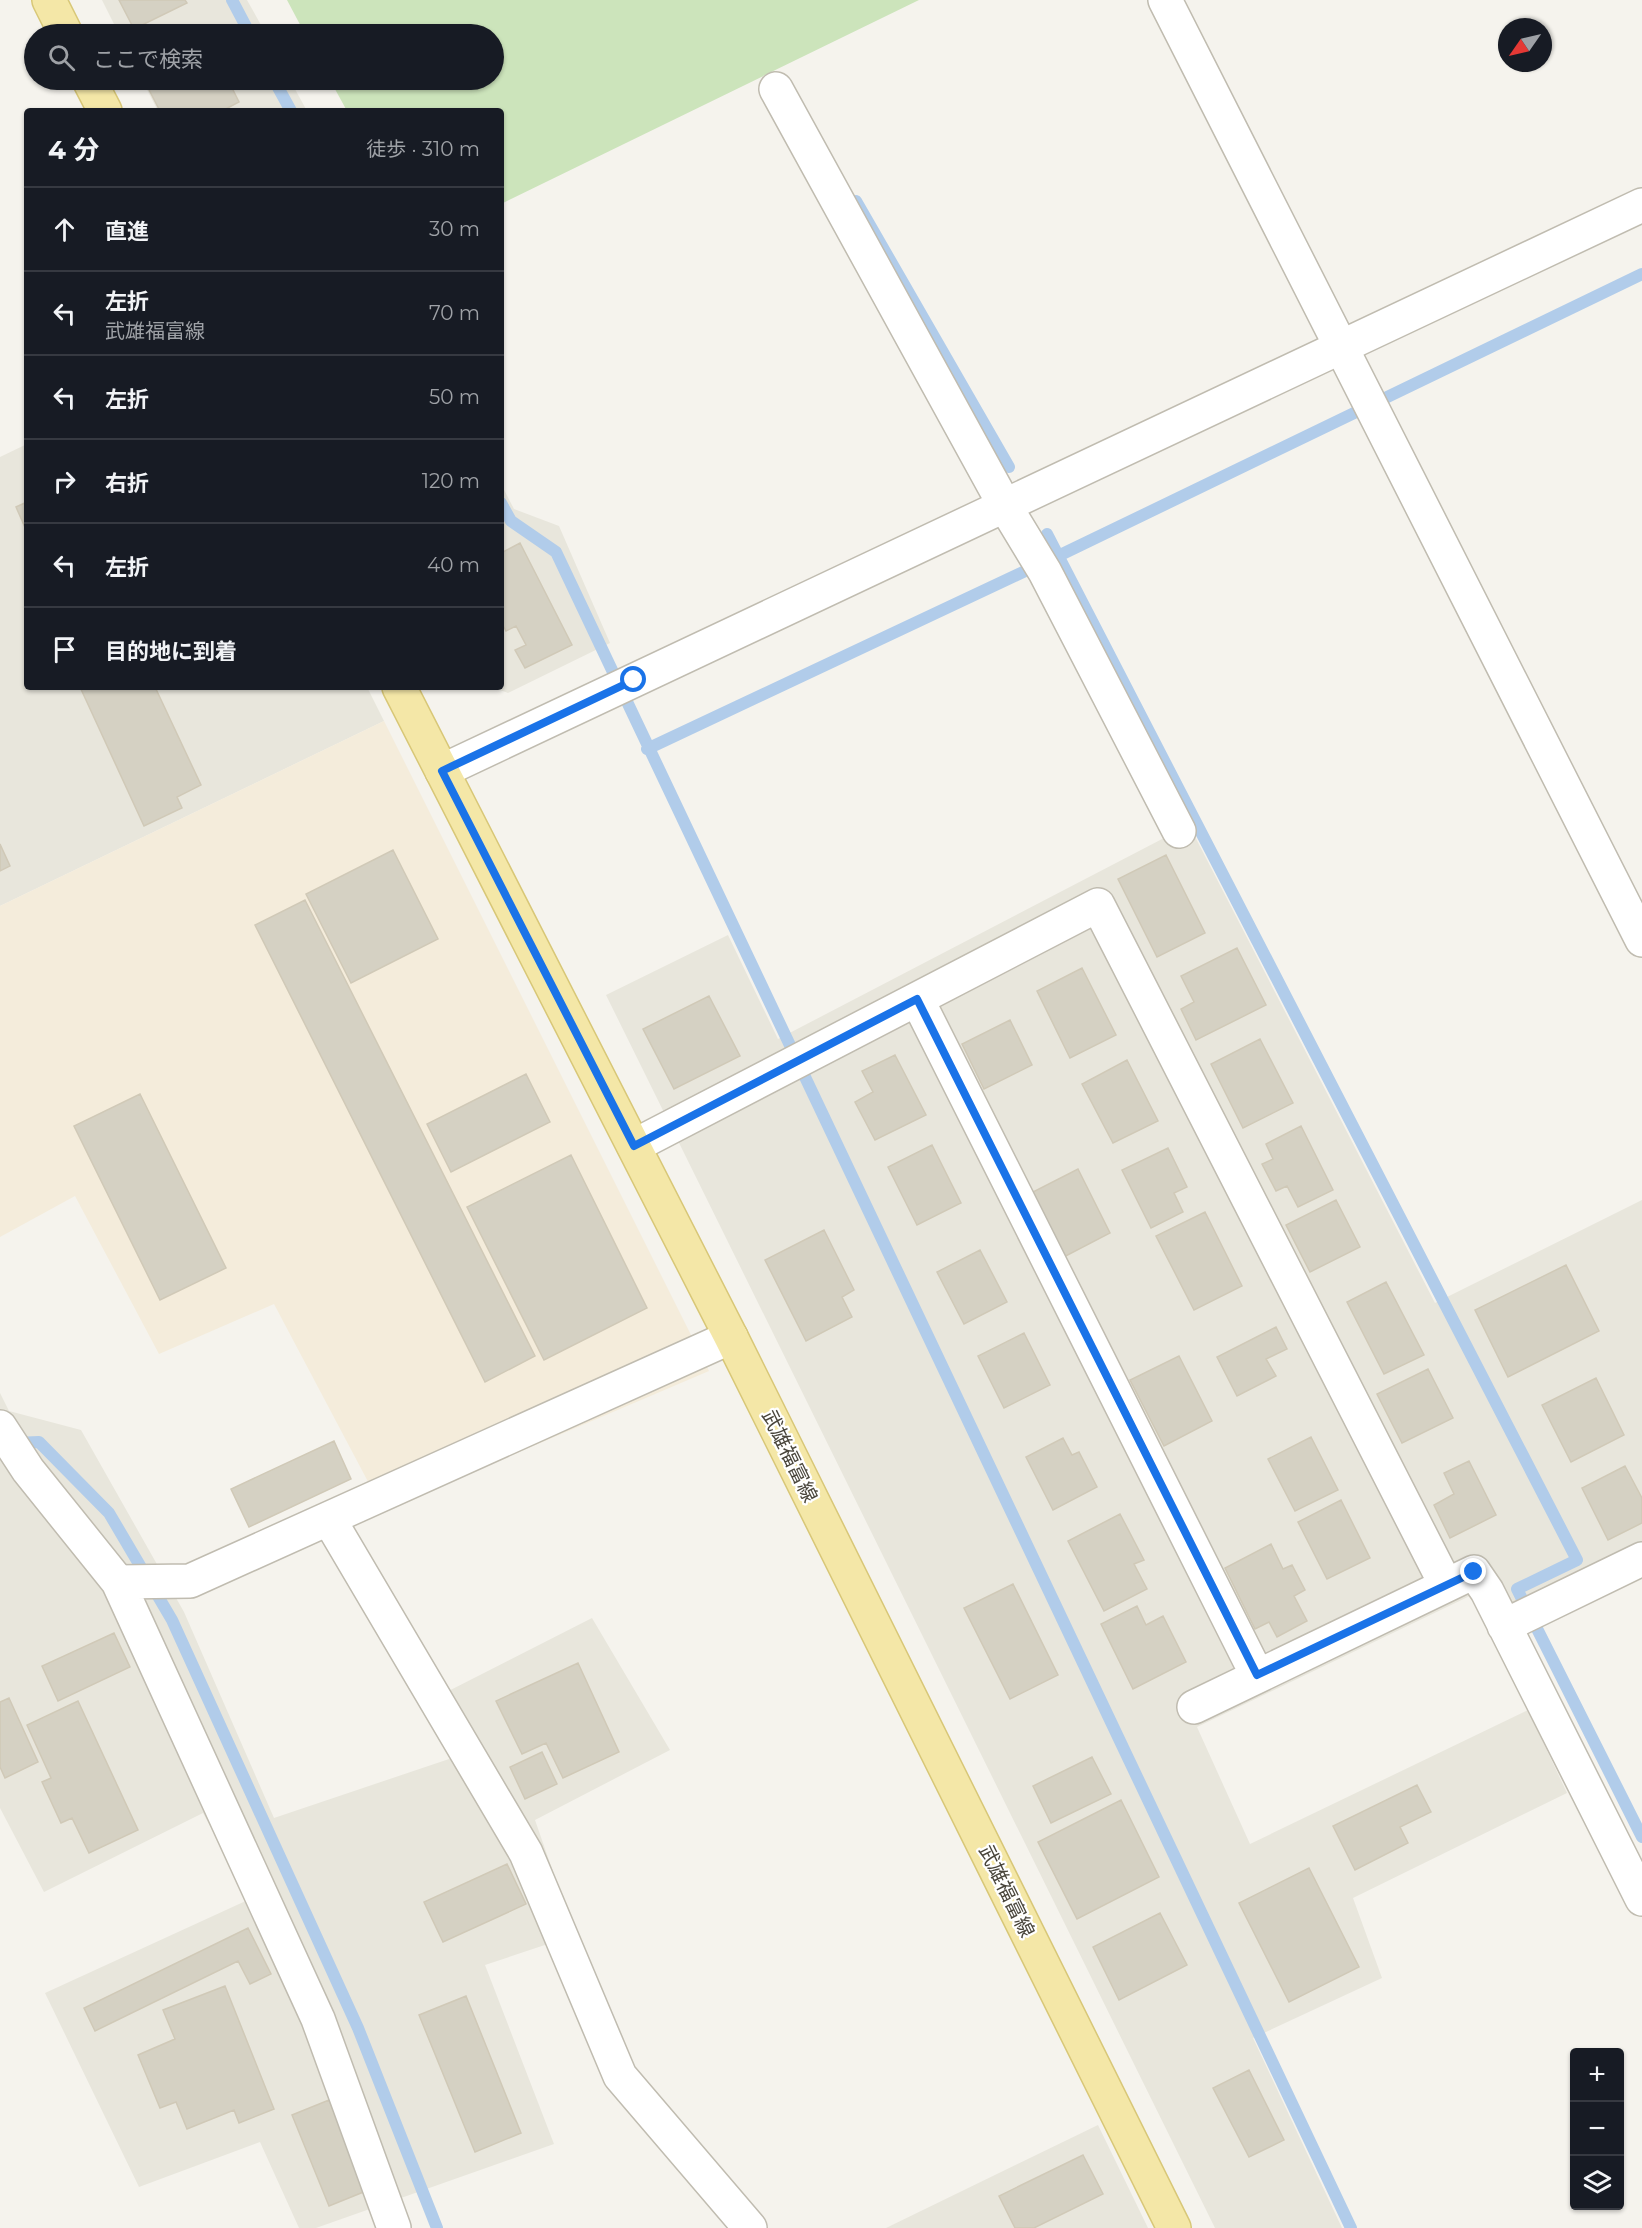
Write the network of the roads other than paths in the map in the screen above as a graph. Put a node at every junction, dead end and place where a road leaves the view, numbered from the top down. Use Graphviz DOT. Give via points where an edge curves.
graph roads {
  1 [pos="49,0"];
  2 [pos="1165,0"];
  3 [pos="61,24"];
  4 [pos="776,89"];
  5 [pos="94,90"];
  6 [pos="103,108"];
  7 [pos="1642,205"];
  8 [pos="1342,346"];
  9 [pos="1005,506"];
  10 [pos="401,690"];
  11 [pos="442,771"];
  12 [pos="1179,831"];
  13 [pos="1642,940"];
  14 [pos="917,999"];
  15 [pos="634,1146"];
  16 [pos="731,1337"];
  17 [pos="0,1427"];
  18 [pos="329,1518"];
  19 [pos="1642,1559"];
  20 [pos="118,1582"];
  21 [pos="1446,1585"];
  22 [pos="1504,1626"];
  23 [pos="1257,1675"];
  24 [pos="1194,1707"];
  25 [pos="1642,1899"];
  26 [pos="394,2228"];
  27 [pos="750,2228"];
  28 [pos="1174,2228"];
  1 -- 3 [label="main road"];
  2 -- 8 [label="street"];
  4 -- 9 [label="street"];
  5 -- 6 [label="main road"];
  7 -- 8 [label="street"];
  8 -- 9 [label="street"];
  8 -- 13 [label="street"];
  9 -- 11 [label="street"];
  9 -- 12 [label="street" via="1037,559"];
  10 -- 11 [label="main road, 武雄福富線"];
  11 -- 15 [label="main road, 武雄福富線"];
  14 -- 15 [label="street"];
  14 -- 21 [label="street" via="1098,905"];
  14 -- 23 [label="street"];
  15 -- 16 [label="main road, 武雄福富線"];
  16 -- 18 [label="street"];
  16 -- 28 [label="main road, 武雄福富線"];
  17 -- 20 [label="street" via="28,1470"];
  18 -- 20 [label="street" via="190,1581"];
  18 -- 27 [label="street" via="526,1852 620,2076"];
  19 -- 22 [label="street"];
  20 -- 26 [label="street" via="318,2019"];
  21 -- 22 [label="street" via="1474,1572"];
  21 -- 23 [label="street"];
  22 -- 25 [label="street"];
  23 -- 24 [label="street"];
}
